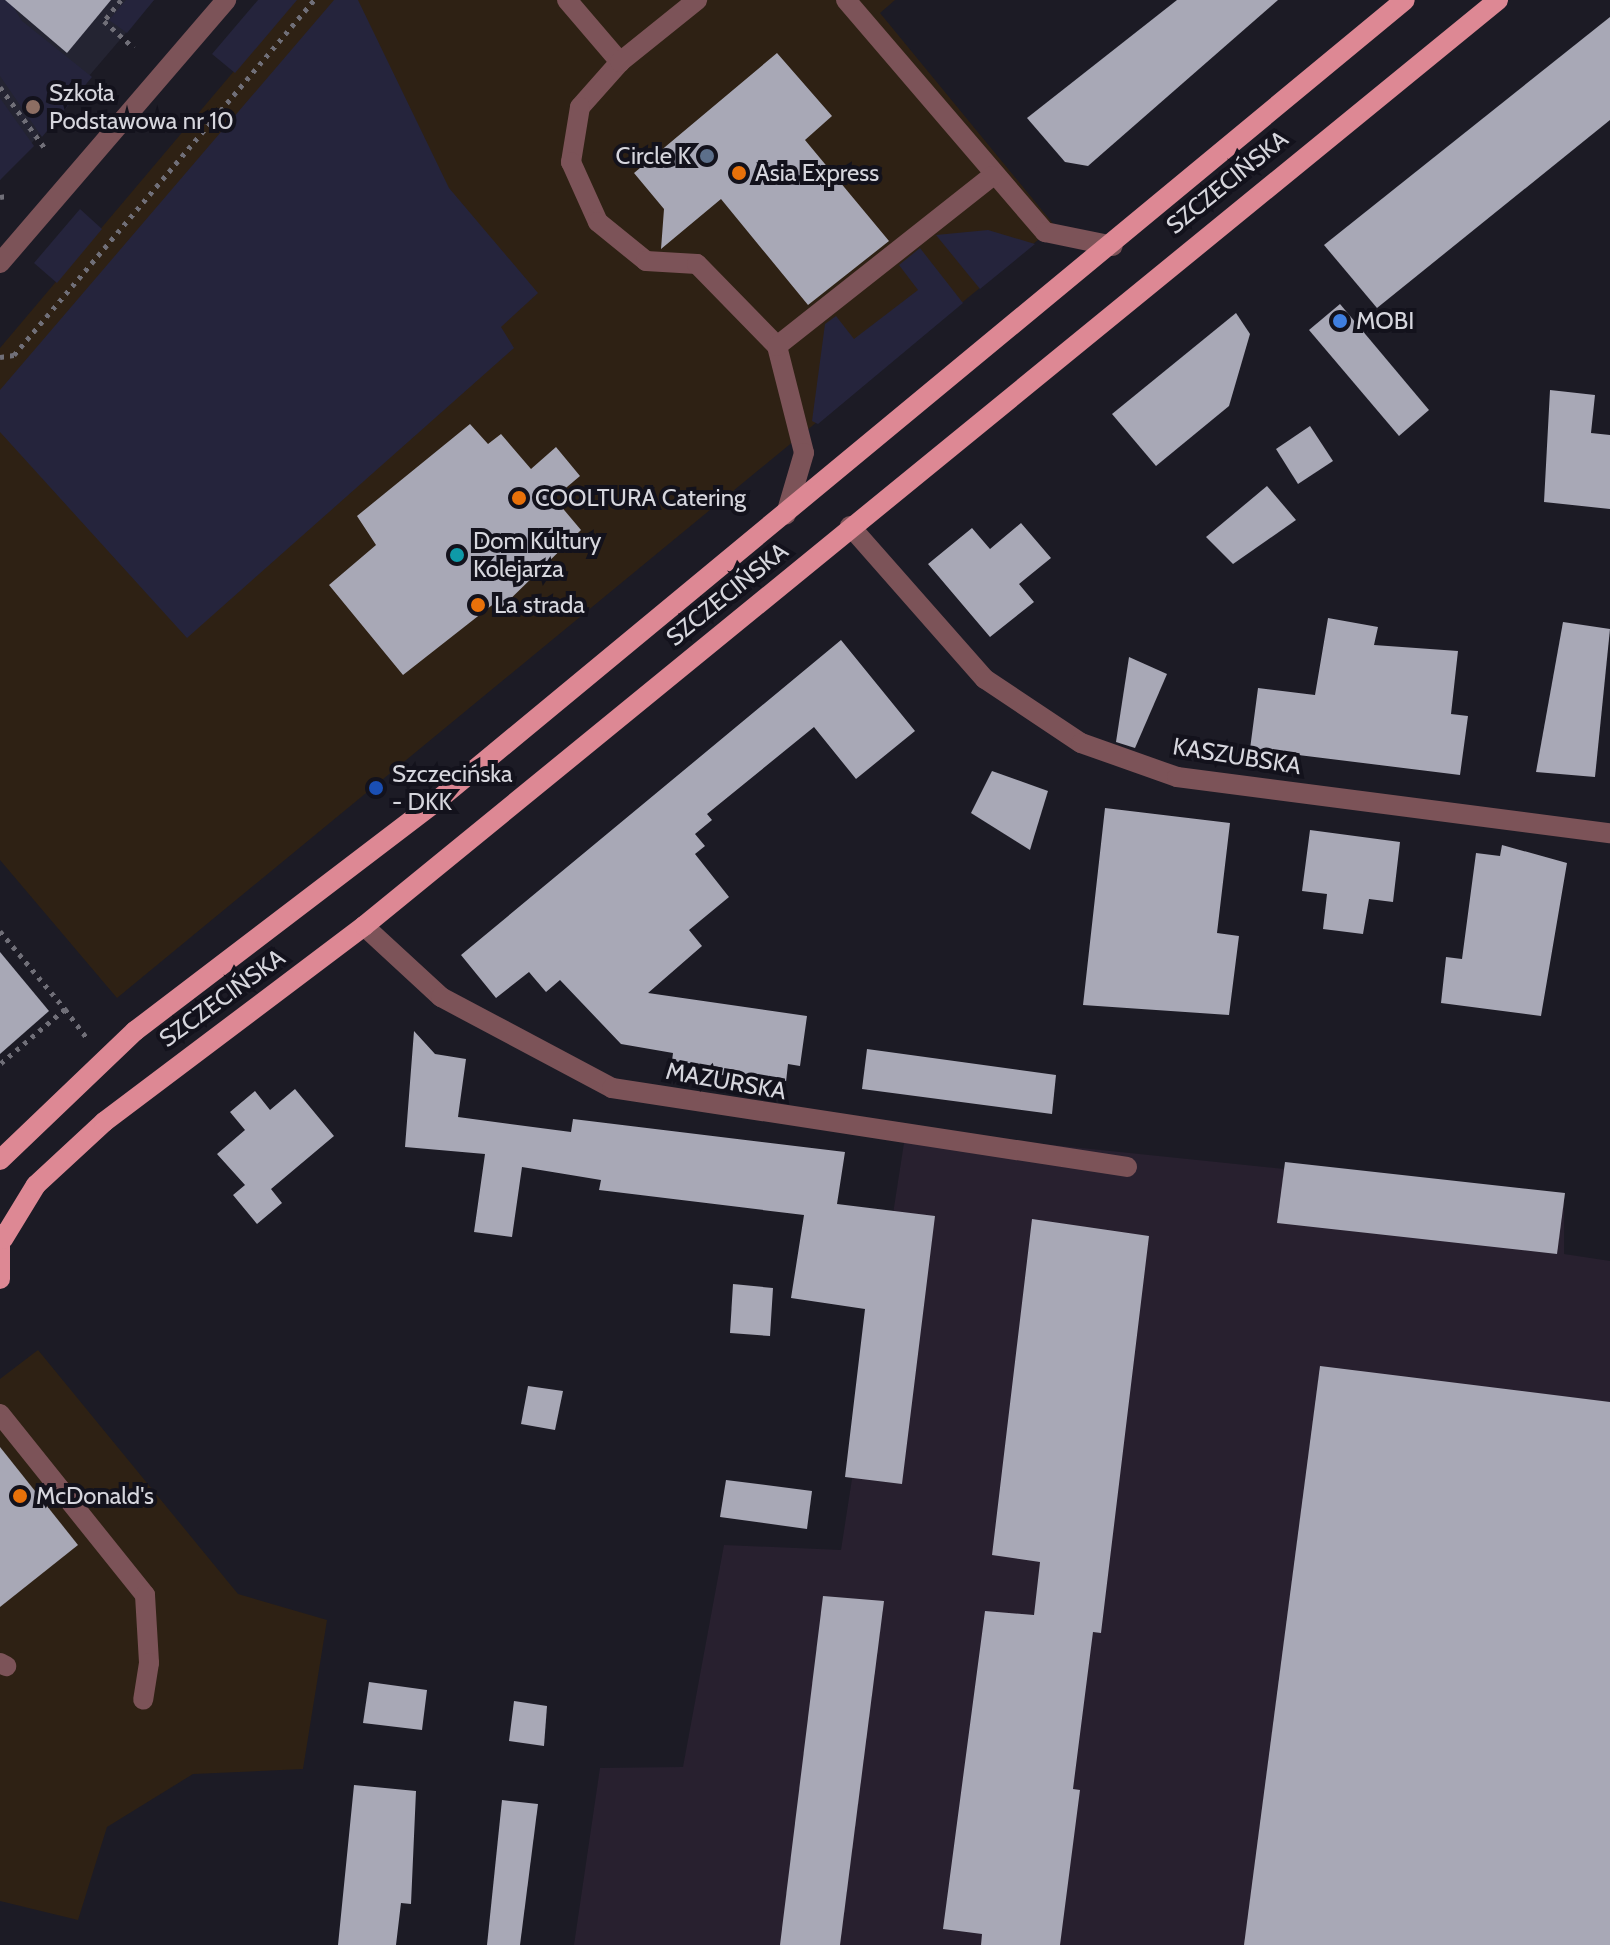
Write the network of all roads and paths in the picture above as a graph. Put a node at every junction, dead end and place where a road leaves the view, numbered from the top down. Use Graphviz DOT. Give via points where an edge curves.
graph roads {
  1 [pos="121,0"];
  2 [pos="226,0"];
  3 [pos="314,0"];
  4 [pos="567,0"];
  5 [pos="697,0"];
  6 [pos="846,0"];
  7 [pos="1405,0"];
  8 [pos="1498,0"];
  9 [pos="134,48"];
  10 [pos="620,62"];
  11 [pos="0,87"];
  12 [pos="47,151"];
  13 [pos="992,176"];
  14 [pos="1113,246"];
  15 [pos="0,263"];
  16 [pos="777,346"];
  17 [pos="0,357"];
  18 [pos="786,514"];
  19 [pos="850,526"];
  20 [pos="1610,833"];
  21 [pos="364,926"];
  22 [pos="0,931"];
  23 [pos="65,1009"];
  24 [pos="83,1033"];
  25 [pos="0,1064"];
  26 [pos="0,1160"];
  27 [pos="1127,1167"];
  28 [pos="1,1237"];
  29 [pos="0,1279"];
  30 [pos="0,1414"];
  31 [pos="143,1700"];
  1 -- 9 [label="path" via="104,21"];
  2 -- 15 [label="street"];
  3 -- 17 [label="path" via="14,355"];
  4 -- 10 [label="street"];
  5 -- 10 [label="street"];
  6 -- 13 [label="street"];
  7 -- 14 [label="main road, SZCZECIŃSKA"];
  8 -- 19 [label="main road, SZCZECIŃSKA"];
  10 -- 16 [label="street" via="580,107 571,162 598,222 646,261 697,264"];
  11 -- 12 [label="path"];
  13 -- 14 [label="street" via="1045,232"];
  13 -- 16 [label="street"];
  14 -- 18 [label="main road, SZCZECIŃSKA"];
  16 -- 18 [label="street" via="804,453"];
  18 -- 26 [label="main road, SZCZECIŃSKA" via="433,804 135,1031"];
  19 -- 20 [label="street, KASZUBSKA" via="985,679 1081,743 1177,777"];
  19 -- 21 [label="main road, SZCZECIŃSKA"];
  21 -- 27 [label="street, MAZURSKA" via="441,997 612,1088"];
  21 -- 28 [label="main road, SZCZECIŃSKA" via="104,1122 36,1185"];
  22 -- 23 [label="path"];
  23 -- 24 [label="path"];
  23 -- 25 [label="path"];
  28 -- 29 [label="main road"];
  30 -- 31 [label="street" via="145,1595 149,1663"];
}
